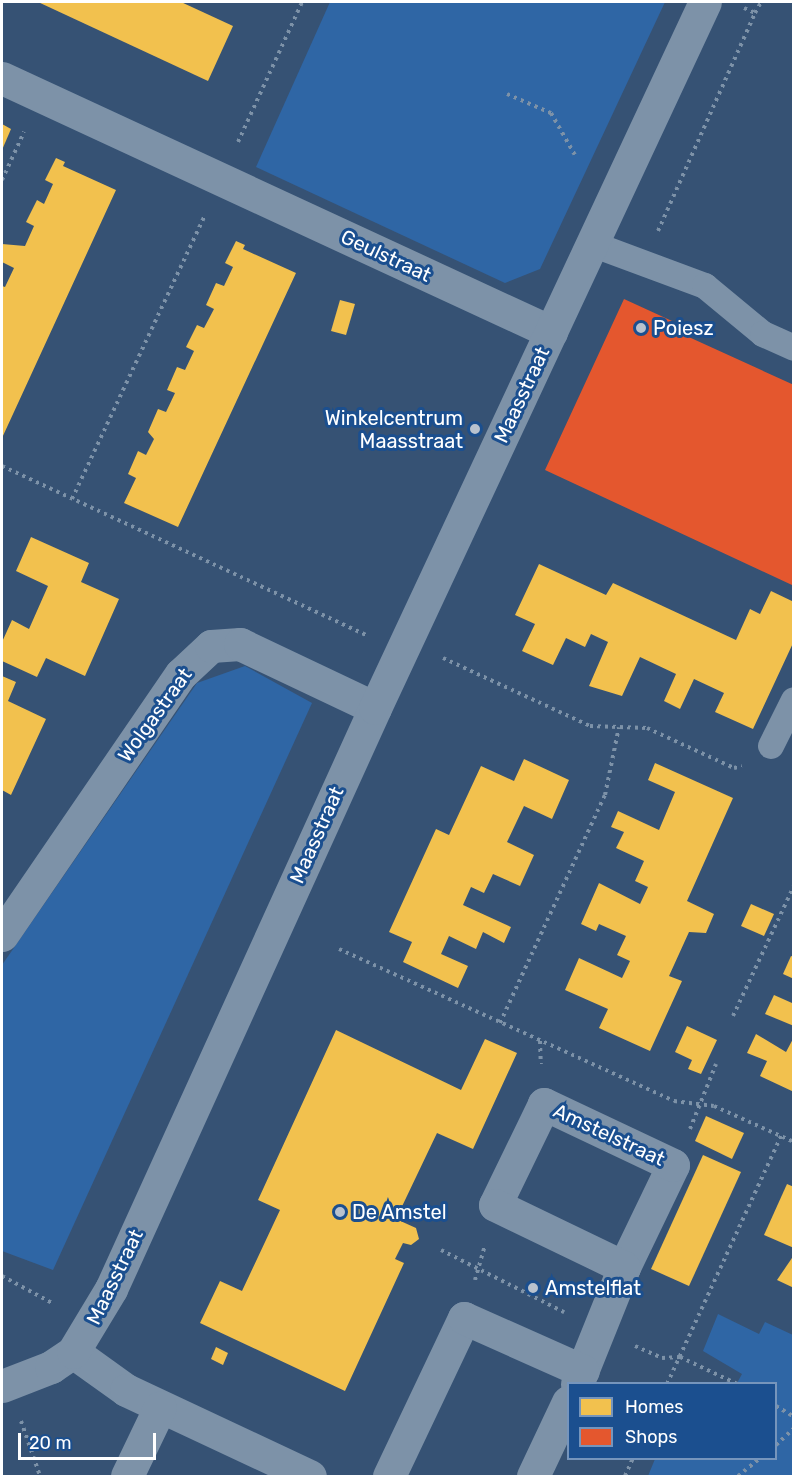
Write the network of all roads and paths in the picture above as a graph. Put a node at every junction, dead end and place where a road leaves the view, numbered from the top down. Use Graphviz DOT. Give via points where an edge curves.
graph roads {
  1 [pos="302,2"];
  2 [pos="705,2"];
  3 [pos="755,13"];
  4 [pos="2,78"];
  5 [pos="507,94"];
  6 [pos="41,96"];
  7 [pos="575,154"];
  8 [pos="2,180"];
  9 [pos="221,180"];
  10 [pos="592,244"];
  11 [pos="644,265"];
  12 [pos="551,332"];
  13 [pos="794,348"];
  14 [pos="2,466"];
  15 [pos="72,499"];
  16 [pos="401,651"];
  17 [pos="438,655"];
  18 [pos="794,700"];
  19 [pos="375,708"];
  20 [pos="620,726"];
  21 [pos="771,746"];
  22 [pos="794,886"];
  23 [pos="2,935"];
  24 [pos="339,949"];
  25 [pos="733,1016"];
  26 [pos="500,1023"];
  27 [pos="716,1064"];
  28 [pos="699,1105"];
  29 [pos="781,1136"];
  30 [pos="794,1142"];
  31 [pos="673,1165"];
  32 [pos="495,1205"];
  33 [pos="441,1250"];
  34 [pos="478,1268"];
  35 [pos="624,1268"];
  36 [pos="2,1276"];
  37 [pos="52,1303"];
  38 [pos="464,1318"];
  39 [pos="601,1331"];
  40 [pos="73,1352"];
  41 [pos="680,1357"];
  42 [pos="580,1377"];
  43 [pos="668,1382"];
  44 [pos="735,1382"];
  45 [pos="5,1385"];
  46 [pos="567,1403"];
  47 [pos="160,1407"];
  48 [pos="777,1407"];
  49 [pos="794,1418"];
  50 [pos="794,1428"];
  51 [pos="777,1444"];
  52 [pos="632,1460"];
  53 [pos="758,1460"];
  54 [pos="40,1476"];
  55 [pos="127,1476"];
  56 [pos="310,1476"];
  57 [pos="388,1476"];
  58 [pos="533,1476"];
  59 [pos="625,1476"];
  60 [pos="738,1476"];
  1 -- 9 [label="path"];
  2 -- 10 [label="street, Maasstraat"];
  3 -- 11 [label="path"];
  4 -- 6 [label="street, Geulstraat"];
  5 -- 7 [label="path" via="551,113"];
  6 -- 8 [label="path"];
  6 -- 9 [label="street, Geulstraat"];
  9 -- 12 [label="street, Geulstraat"];
  9 -- 15 [label="path"];
  10 -- 11 [label="lane"];
  10 -- 12 [label="street, Maasstraat"];
  11 -- 13 [label="lane" via="705,286 763,334"];
  12 -- 16 [label="street, Maasstraat"];
  14 -- 15 [label="path"];
  15 -- 16 [label="path"];
  16 -- 19 [label="street, Maasstraat"];
  17 -- 20 [label="path" via="590,726"];
  18 -- 21 [label="lane"];
  19 -- 23 [label="street, Wolgastraat" via="240,644 211,646 181,674"];
  19 -- 40 [label="street, Maasstraat" via="111,1289"];
  20 -- 21 [label="path" via="647,728 734,768 751,763"];
  20 -- 26 [label="path" via="605,795"];
  22 -- 25 [label="path"];
  24 -- 26 [label="path"];
  26 -- 28 [label="path" via="674,1101"];
  27 -- 28 [label="path"];
  28 -- 29 [label="path" via="714,1106"];
  28 -- 31 [label="path"];
  29 -- 30 [label="path"];
  29 -- 41 [label="path"];
  31 -- 32 [label="street, Amstelstraat" via="544,1104"];
  31 -- 35 [label="street, Amstelstraat"];
  32 -- 34 [label="path"];
  32 -- 35 [label="street"];
  33 -- 34 [label="path"];
  34 -- 38 [label="path"];
  34 -- 39 [label="path"];
  35 -- 39 [label="street, Amstelstraat"];
  36 -- 37 [label="path"];
  38 -- 42 [label="street, Amstelstraat"];
  38 -- 57 [label="street"];
  39 -- 41 [label="path" via="662,1358"];
  39 -- 42 [label="street, Amstelstraat"];
  40 -- 45 [label="street, Maasstraat" via="51,1367"];
  40 -- 47 [label="street" via="126,1390"];
  41 -- 43 [label="path"];
  41 -- 44 [label="path"];
  45 -- 54 [label="path"];
  46 -- 58 [label="street"];
  47 -- 55 [label="street"];
  47 -- 56 [label="street"];
  48 -- 49 [label="path"];
  50 -- 51 [label="path"];
  52 -- 59 [label="path"];
  53 -- 60 [label="path"];
}
